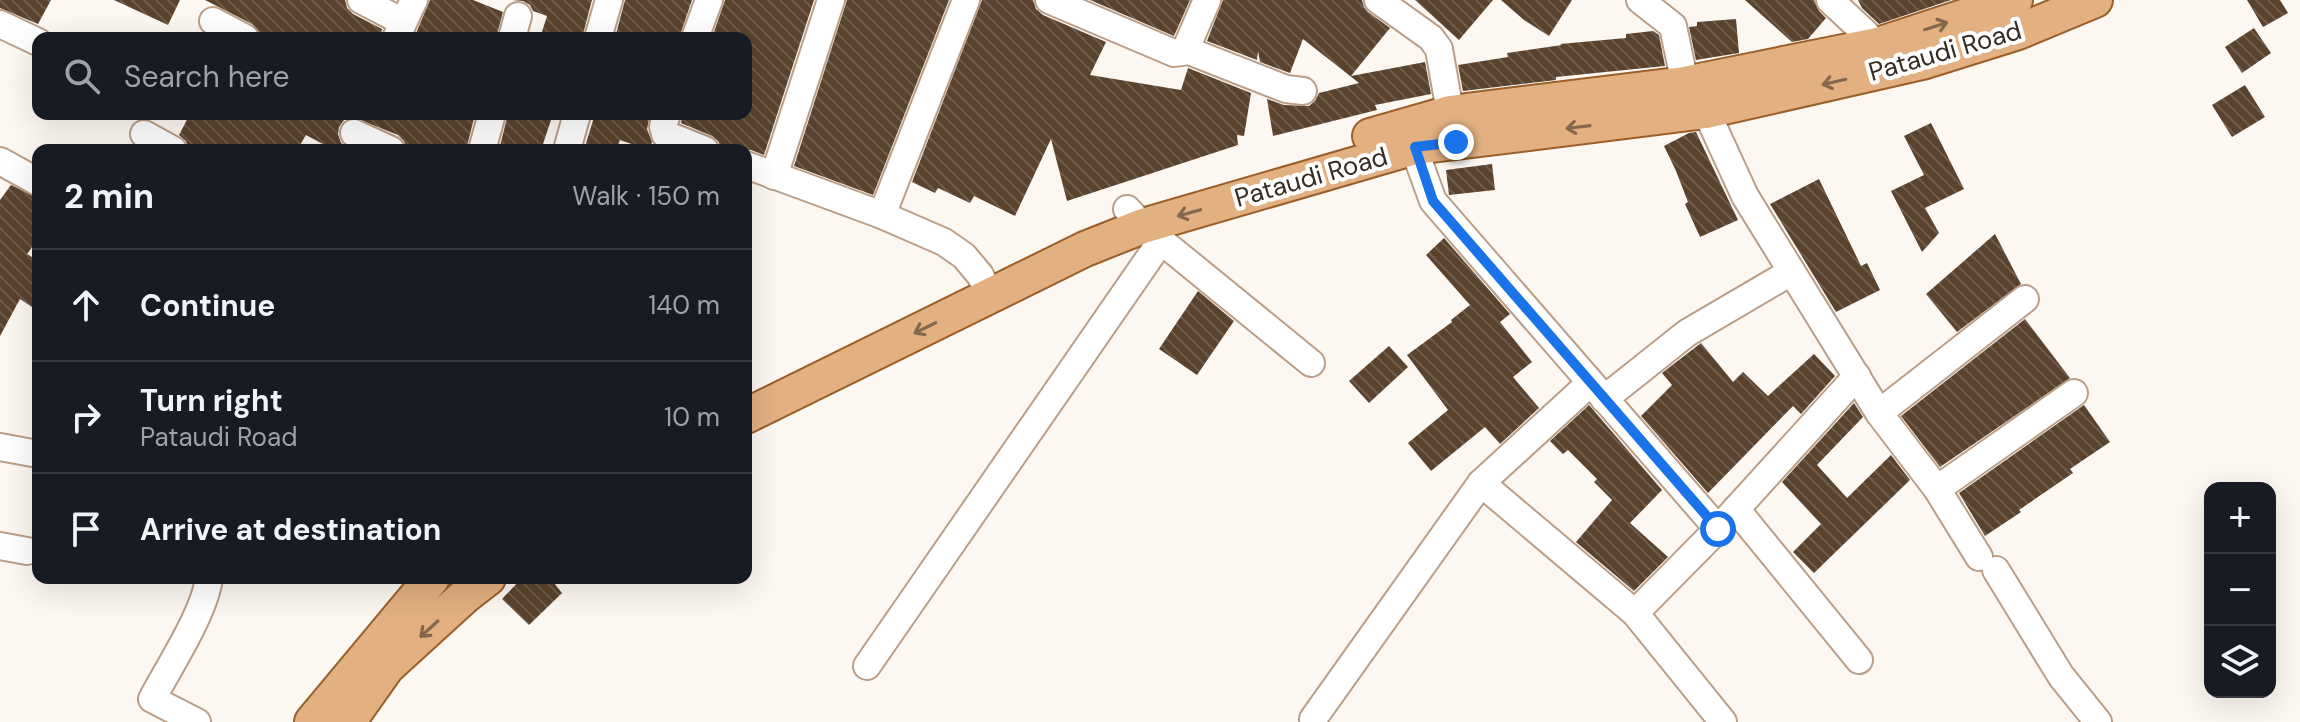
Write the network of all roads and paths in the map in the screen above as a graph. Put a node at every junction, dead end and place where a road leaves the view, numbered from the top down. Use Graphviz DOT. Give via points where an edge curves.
graph roads {
  1 [pos="361,0"];
  2 [pos="609,0"];
  3 [pos="709,0"];
  4 [pos="831,0"];
  5 [pos="966,0"];
  6 [pos="1049,0"];
  7 [pos="1207,0"];
  8 [pos="1378,0"];
  9 [pos="1640,0"];
  10 [pos="1830,0"];
  11 [pos="2095,0"];
  12 [pos="2012,9"];
  13 [pos="404,20"];
  14 [pos="213,21"];
  15 [pos="0,24"];
  16 [pos="234,32"];
  17 [pos="600,32"];
  18 [pos="697,32"];
  19 [pos="32,39"];
  20 [pos="1878,45"];
  21 [pos="1189,51"];
  22 [pos="1303,91"];
  23 [pos="1698,92"];
  24 [pos="490,120"];
  25 [pos="575,120"];
  26 [pos="665,120"];
  27 [pos="1453,127"];
  28 [pos="354,132"];
  29 [pos="144,134"];
  30 [pos="1410,136"];
  31 [pos="162,144"];
  32 [pos="379,144"];
  33 [pos="484,144"];
  34 [pos="569,144"];
  35 [pos="690,144"];
  36 [pos="752,167"];
  37 [pos="4,170"];
  38 [pos="774,176"];
  39 [pos="32,180"];
  40 [pos="882,215"];
  41 [pos="1144,226"];
  42 [pos="1791,272"];
  43 [pos="985,285"];
  44 [pos="2025,299"];
  45 [pos="1311,363"];
  46 [pos="1857,376"];
  47 [pos="752,388"];
  48 [pos="1597,391"];
  49 [pos="2074,393"];
  50 [pos="752,413"];
  51 [pos="1879,413"];
  52 [pos="0,447"];
  53 [pos="32,453"];
  54 [pos="1481,483"];
  55 [pos="1937,489"];
  56 [pos="1736,509"];
  57 [pos="1718,529"];
  58 [pos="0,546"];
  59 [pos="27,551"];
  60 [pos="208,584"];
  61 [pos="427,584"];
  62 [pos="480,584"];
  63 [pos="1635,613"];
  64 [pos="1859,660"];
  65 [pos="867,666"];
  66 [pos="1313,719"];
  67 [pos="197,722"];
  68 [pos="312,722"];
  69 [pos="348,722"];
  70 [pos="1723,722"];
  71 [pos="2098,722"];
  1 -- 13 [label="street"];
  2 -- 17 [label="street"];
  3 -- 18 [label="street"];
  4 -- 38 [label="street"];
  5 -- 40 [label="street"];
  6 -- 21 [label="street" via="1174,53"];
  7 -- 21 [label="street"];
  8 -- 27 [label="street" via="1439,49"];
  9 -- 23 [label="street" via="1673,26"];
  10 -- 20 [label="street"];
  11 -- 12 [label="main road, Pataudi Road"];
  20 -- 12 [label="main road, one-way"];
  12 -- 23 [label="main road, Pataudi Road, one-way" via="1922,62"];
  14 -- 16 [label="street"];
  15 -- 19 [label="street"];
  20 -- 23 [label="main road"];
  21 -- 22 [label="street"];
  23 -- 27 [label="main road"];
  23 -- 42 [label="street" via="1745,196"];
  24 -- 33 [label="street"];
  25 -- 34 [label="street"];
  26 -- 35 [label="street" via="665,134"];
  27 -- 30 [label="main road"];
  28 -- 32 [label="street"];
  29 -- 31 [label="street"];
  30 -- 41 [label="main road" via="1149,200"];
  30 -- 48 [label="street" via="1433,201"];
  36 -- 38 [label="street"];
  37 -- 39 [label="street"];
  38 -- 40 [label="street"];
  40 -- 43 [label="street" via="944,242 964,256"];
  41 -- 43 [label="main road" via="1024,253"];
  41 -- 45 [label="street"];
  41 -- 65 [label="street"];
  42 -- 46 [label="street"];
  42 -- 48 [label="street"];
  43 -- 47 [label="main road"];
  43 -- 50 [label="main road, one-way"];
  44 -- 51 [label="street"];
  46 -- 51 [label="street"];
  46 -- 56 [label="street"];
  48 -- 54 [label="street"];
  48 -- 57 [label="street"];
  49 -- 55 [label="street"];
  51 -- 55 [label="street"];
  52 -- 53 [label="street"];
  54 -- 63 [label="street"];
  54 -- 66 [label="street"];
  55 -- 71 [label="street" via="2061,676"];
  56 -- 57 [label="street"];
  56 -- 64 [label="street"];
  57 -- 63 [label="street"];
  58 -- 59 [label="street"];
  60 -- 67 [label="street" via="152,699"];
  61 -- 68 [label="main road"];
  62 -- 69 [label="main road, one-way" via="387,667"];
  63 -- 70 [label="street"];
}
